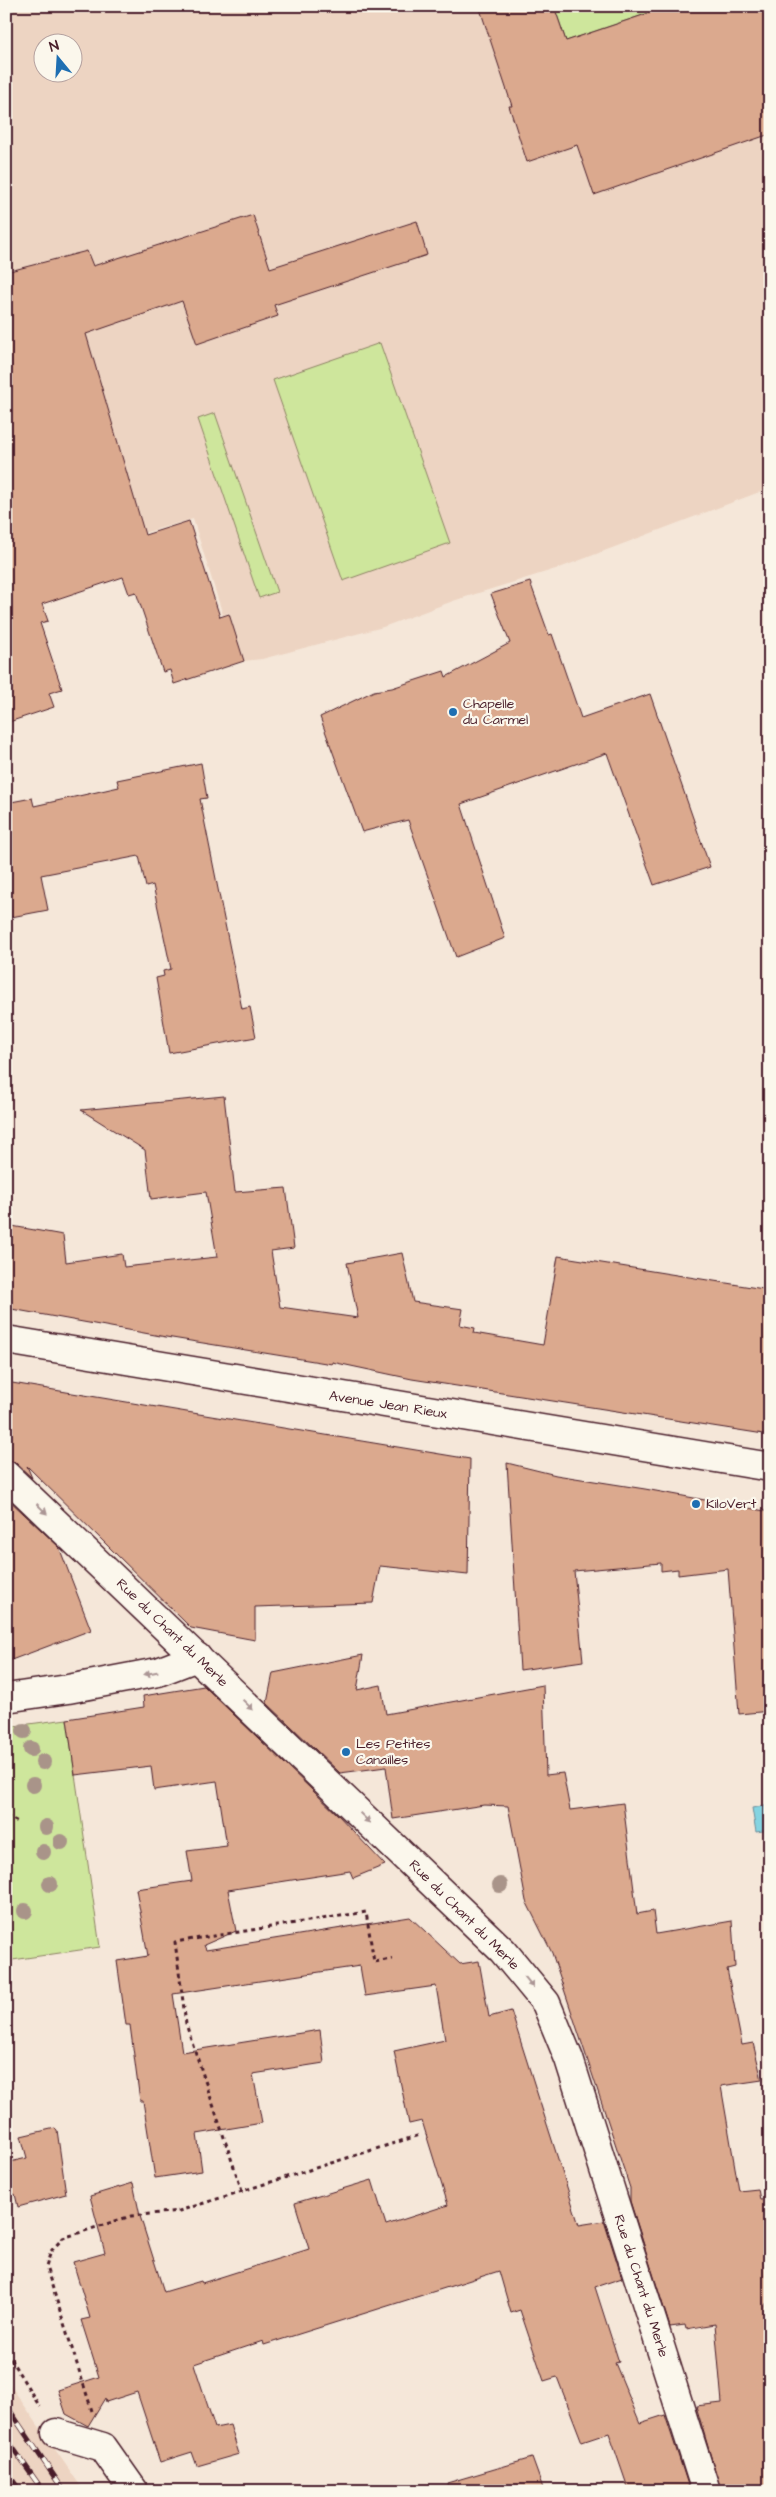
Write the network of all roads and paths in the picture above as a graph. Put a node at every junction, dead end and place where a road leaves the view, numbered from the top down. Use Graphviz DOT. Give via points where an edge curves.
graph roads {
  1 [pos="6,1340"];
  2 [pos="770,1467"];
  3 [pos="6,1475"];
  4 [pos="197,1657"];
  5 [pos="6,1698"];
  6 [pos="6,1816"];
  7 [pos="20,1823"];
  8 [pos="392,1959"];
  9 [pos="420,2135"];
  10 [pos="242,2191"];
  11 [pos="6,2352"];
  12 [pos="56,2433"];
  13 [pos="103,2447"];
  14 [pos="134,2491"];
  15 [pos="706,2491"];
  1 -- 2 [label="street, Avenue Jean Rieux"];
  3 -- 4 [label="street, Rue du Chant du Merle, one-way"];
  4 -- 5 [label="street, one-way" via="158,1672"];
  4 -- 15 [label="street, Rue du Chant du Merle, one-way" via="503,1950 546,2003 569,2059"];
  6 -- 7 [label="path"];
  8 -- 10 [label="path" via="374,1962 366,1912 175,1942 186,2024"];
  9 -- 10 [label="path"];
  10 -- 13 [label="path" via="179,2211 131,2216 63,2238 51,2251 46,2267"];
  11 -- 12 [label="path"];
  12 -- 13 [label="street"];
  13 -- 14 [label="street"];
}
